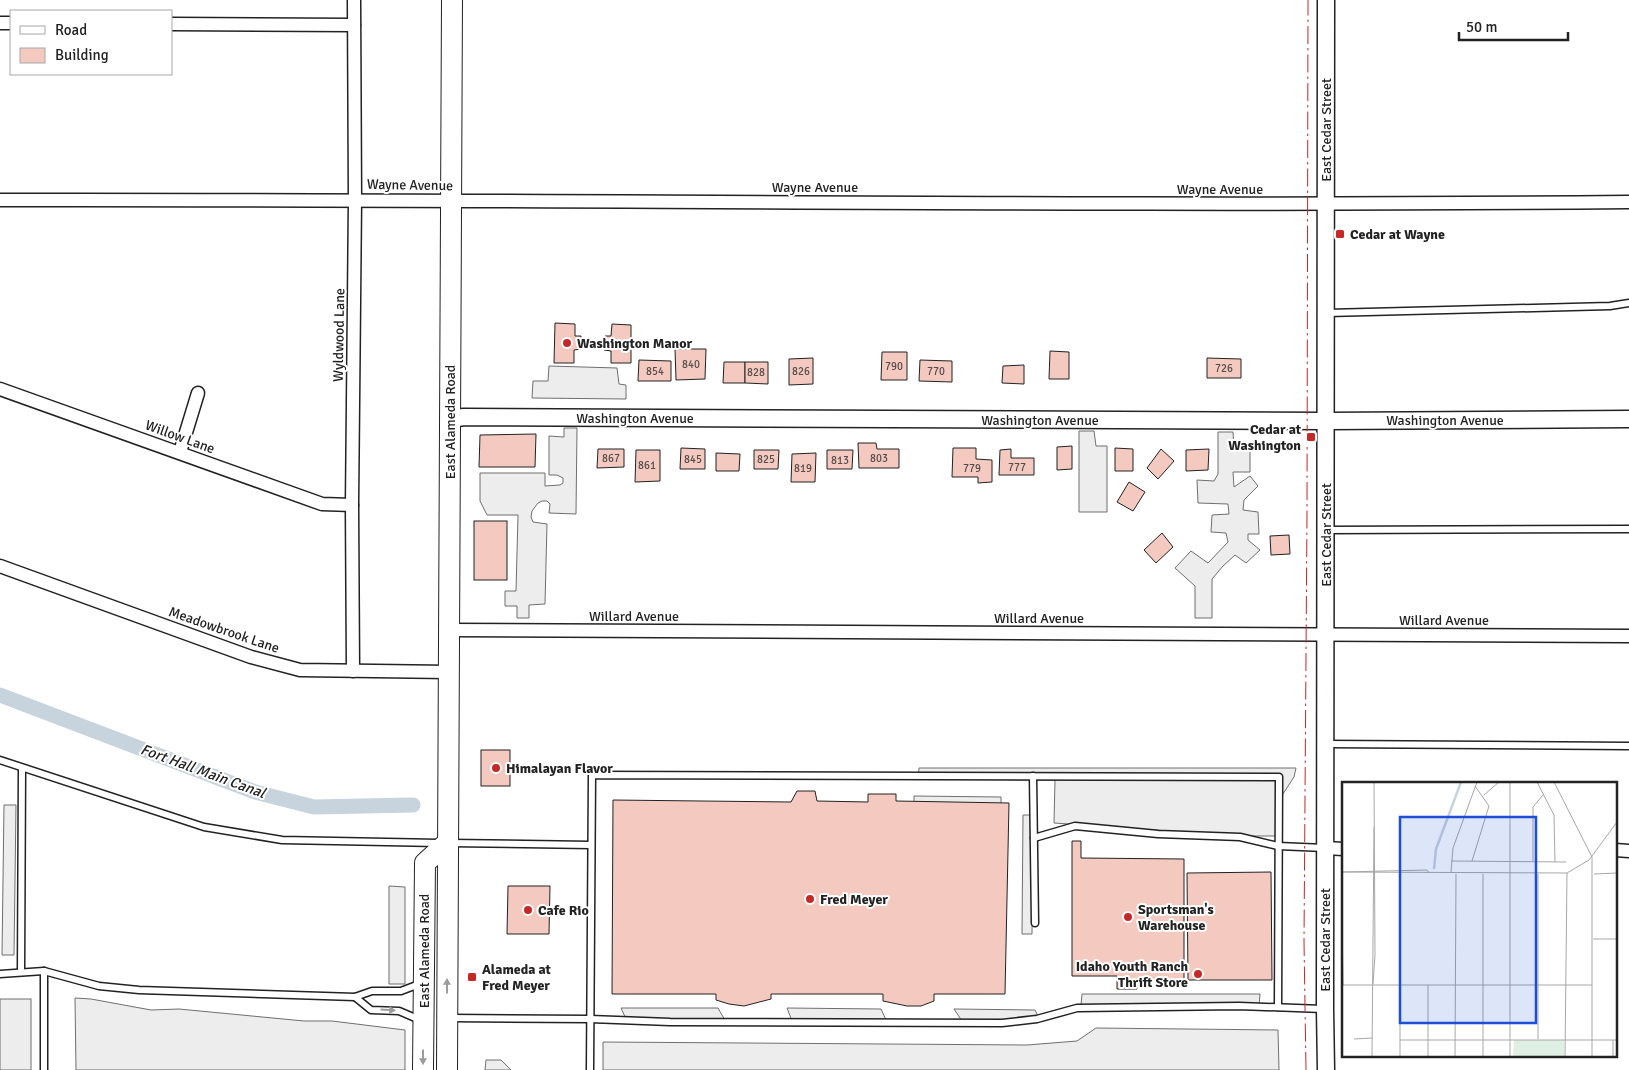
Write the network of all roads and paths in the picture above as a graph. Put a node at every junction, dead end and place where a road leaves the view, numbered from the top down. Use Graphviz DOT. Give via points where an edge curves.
graph roads {
  1 [pos="354,0"];
  2 [pos="452,0"];
  3 [pos="1326,0"];
  4 [pos="172,24"];
  5 [pos="354,26"];
  6 [pos="0,200"];
  7 [pos="355,200"];
  8 [pos="451,201"];
  9 [pos="1629,202"];
  10 [pos="1326,205"];
  11 [pos="1629,303"];
  12 [pos="1326,313"];
  13 [pos="0,389"];
  14 [pos="198,393"];
  15 [pos="451,419"];
  16 [pos="1629,419"];
  17 [pos="1327,421"];
  18 [pos="180,452"];
  19 [pos="352,505"];
  20 [pos="1326,530"];
  21 [pos="1629,530"];
  22 [pos="0,566"];
  23 [pos="449,630"];
  24 [pos="1326,634"];
  25 [pos="1629,636"];
  26 [pos="353,671"];
  27 [pos="449,672"];
  28 [pos="1326,744"];
  29 [pos="1629,746"];
  30 [pos="0,760"];
  31 [pos="22,769"];
  32 [pos="1033,776"];
  33 [pos="1034,838"];
  34 [pos="447,843"];
  35 [pos="591,844"];
  36 [pos="1278,846"];
  37 [pos="1326,848"];
  38 [pos="1342,848"];
  39 [pos="1616,850"];
  40 [pos="1629,851"];
  41 [pos="1035,923"];
  42 [pos="44,971"];
  43 [pos="21,972"];
  44 [pos="0,974"];
  45 [pos="424,982"];
  46 [pos="355,997"];
  47 [pos="1278,1007"];
  48 [pos="1325,1009"];
  49 [pos="447,1018"];
  50 [pos="590,1019"];
  51 [pos="424,1021"];
  52 [pos="44,1070"];
  53 [pos="423,1070"];
  54 [pos="447,1070"];
  55 [pos="590,1070"];
  56 [pos="1326,1070"];
  1 -- 5 [label="street, Wyldwood Lane"];
  2 -- 8 [label="main road, East Alameda Road"];
  3 -- 10 [label="street, East Cedar Street"];
  4 -- 5 [label="street"];
  5 -- 7 [label="street, Wyldwood Lane"];
  6 -- 7 [label="street, Wayne Avenue"];
  7 -- 8 [label="street, Wayne Avenue"];
  7 -- 19 [label="street, Wyldwood Lane"];
  8 -- 10 [label="street, Wayne Avenue"];
  8 -- 15 [label="main road, East Alameda Road"];
  9 -- 10 [label="street, Wayne Avenue"];
  10 -- 12 [label="street, East Cedar Street"];
  11 -- 12 [label="lane"];
  12 -- 17 [label="street, East Cedar Street"];
  13 -- 18 [label="street, Willow Lane"];
  14 -- 18 [label="street"];
  15 -- 17 [label="street, Washington Avenue"];
  15 -- 23 [label="main road, East Alameda Road"];
  16 -- 17 [label="street, Washington Avenue"];
  17 -- 20 [label="street, East Cedar Street"];
  18 -- 19 [label="street, Willow Lane" via="322,504"];
  19 -- 26 [label="street, Wyldwood Lane"];
  20 -- 21 [label="lane"];
  20 -- 24 [label="street, East Cedar Street"];
  22 -- 26 [label="street, Meadowbrook Lane" via="251,657 300,670"];
  23 -- 24 [label="street, Willard Avenue"];
  23 -- 27 [label="main road, East Alameda Road"];
  24 -- 25 [label="street, Willard Avenue"];
  24 -- 28 [label="street, East Cedar Street"];
  26 -- 27 [label="street, Meadowbrook Lane"];
  27 -- 34 [label="main road, East Alameda Road"];
  28 -- 29 [label="lane"];
  28 -- 37 [label="street, East Cedar Street"];
  30 -- 31 [label="lane"];
  31 -- 34 [label="lane" via="204,827 282,840"];
  31 -- 43 [label="lane"];
  32 -- 33 [label="lane"];
  32 -- 35 [label="lane" via="592,775"];
  32 -- 36 [label="lane" via="1278,777"];
  33 -- 36 [label="lane" via="1075,826 1240,838"];
  33 -- 41 [label="lane"];
  34 -- 35 [label="lane"];
  34 -- 45 [label="main road, East Alameda Road" via="424,863"];
  49 -- 34 [label="main road, East Alameda Road, one-way"];
  35 -- 50 [label="lane"];
  36 -- 37 [label="lane"];
  36 -- 47 [label="lane"];
  37 -- 38 [label="street"];
  37 -- 48 [label="street, East Cedar Street"];
  39 -- 40 [label="street"];
  42 -- 43 [label="lane"];
  42 -- 46 [label="lane" via="99,986 139,990"];
  42 -- 52 [label="lane"];
  43 -- 44 [label="lane"];
  45 -- 46 [label="lane" via="401,991 372,991"];
  45 -- 51 [label="main road, East Alameda Road"];
  46 -- 51 [label="lane, one-way" via="372,1010 399,1011"];
  47 -- 48 [label="lane"];
  47 -- 50 [label="lane" via="1077,1008 1037,1019 1002,1023"];
  48 -- 56 [label="street, East Cedar Street"];
  49 -- 50 [label="lane"];
  49 -- 54 [label="main road, East Alameda Road"];
  50 -- 55 [label="lane"];
  51 -- 53 [label="main road, East Alameda Road, one-way"];
}
